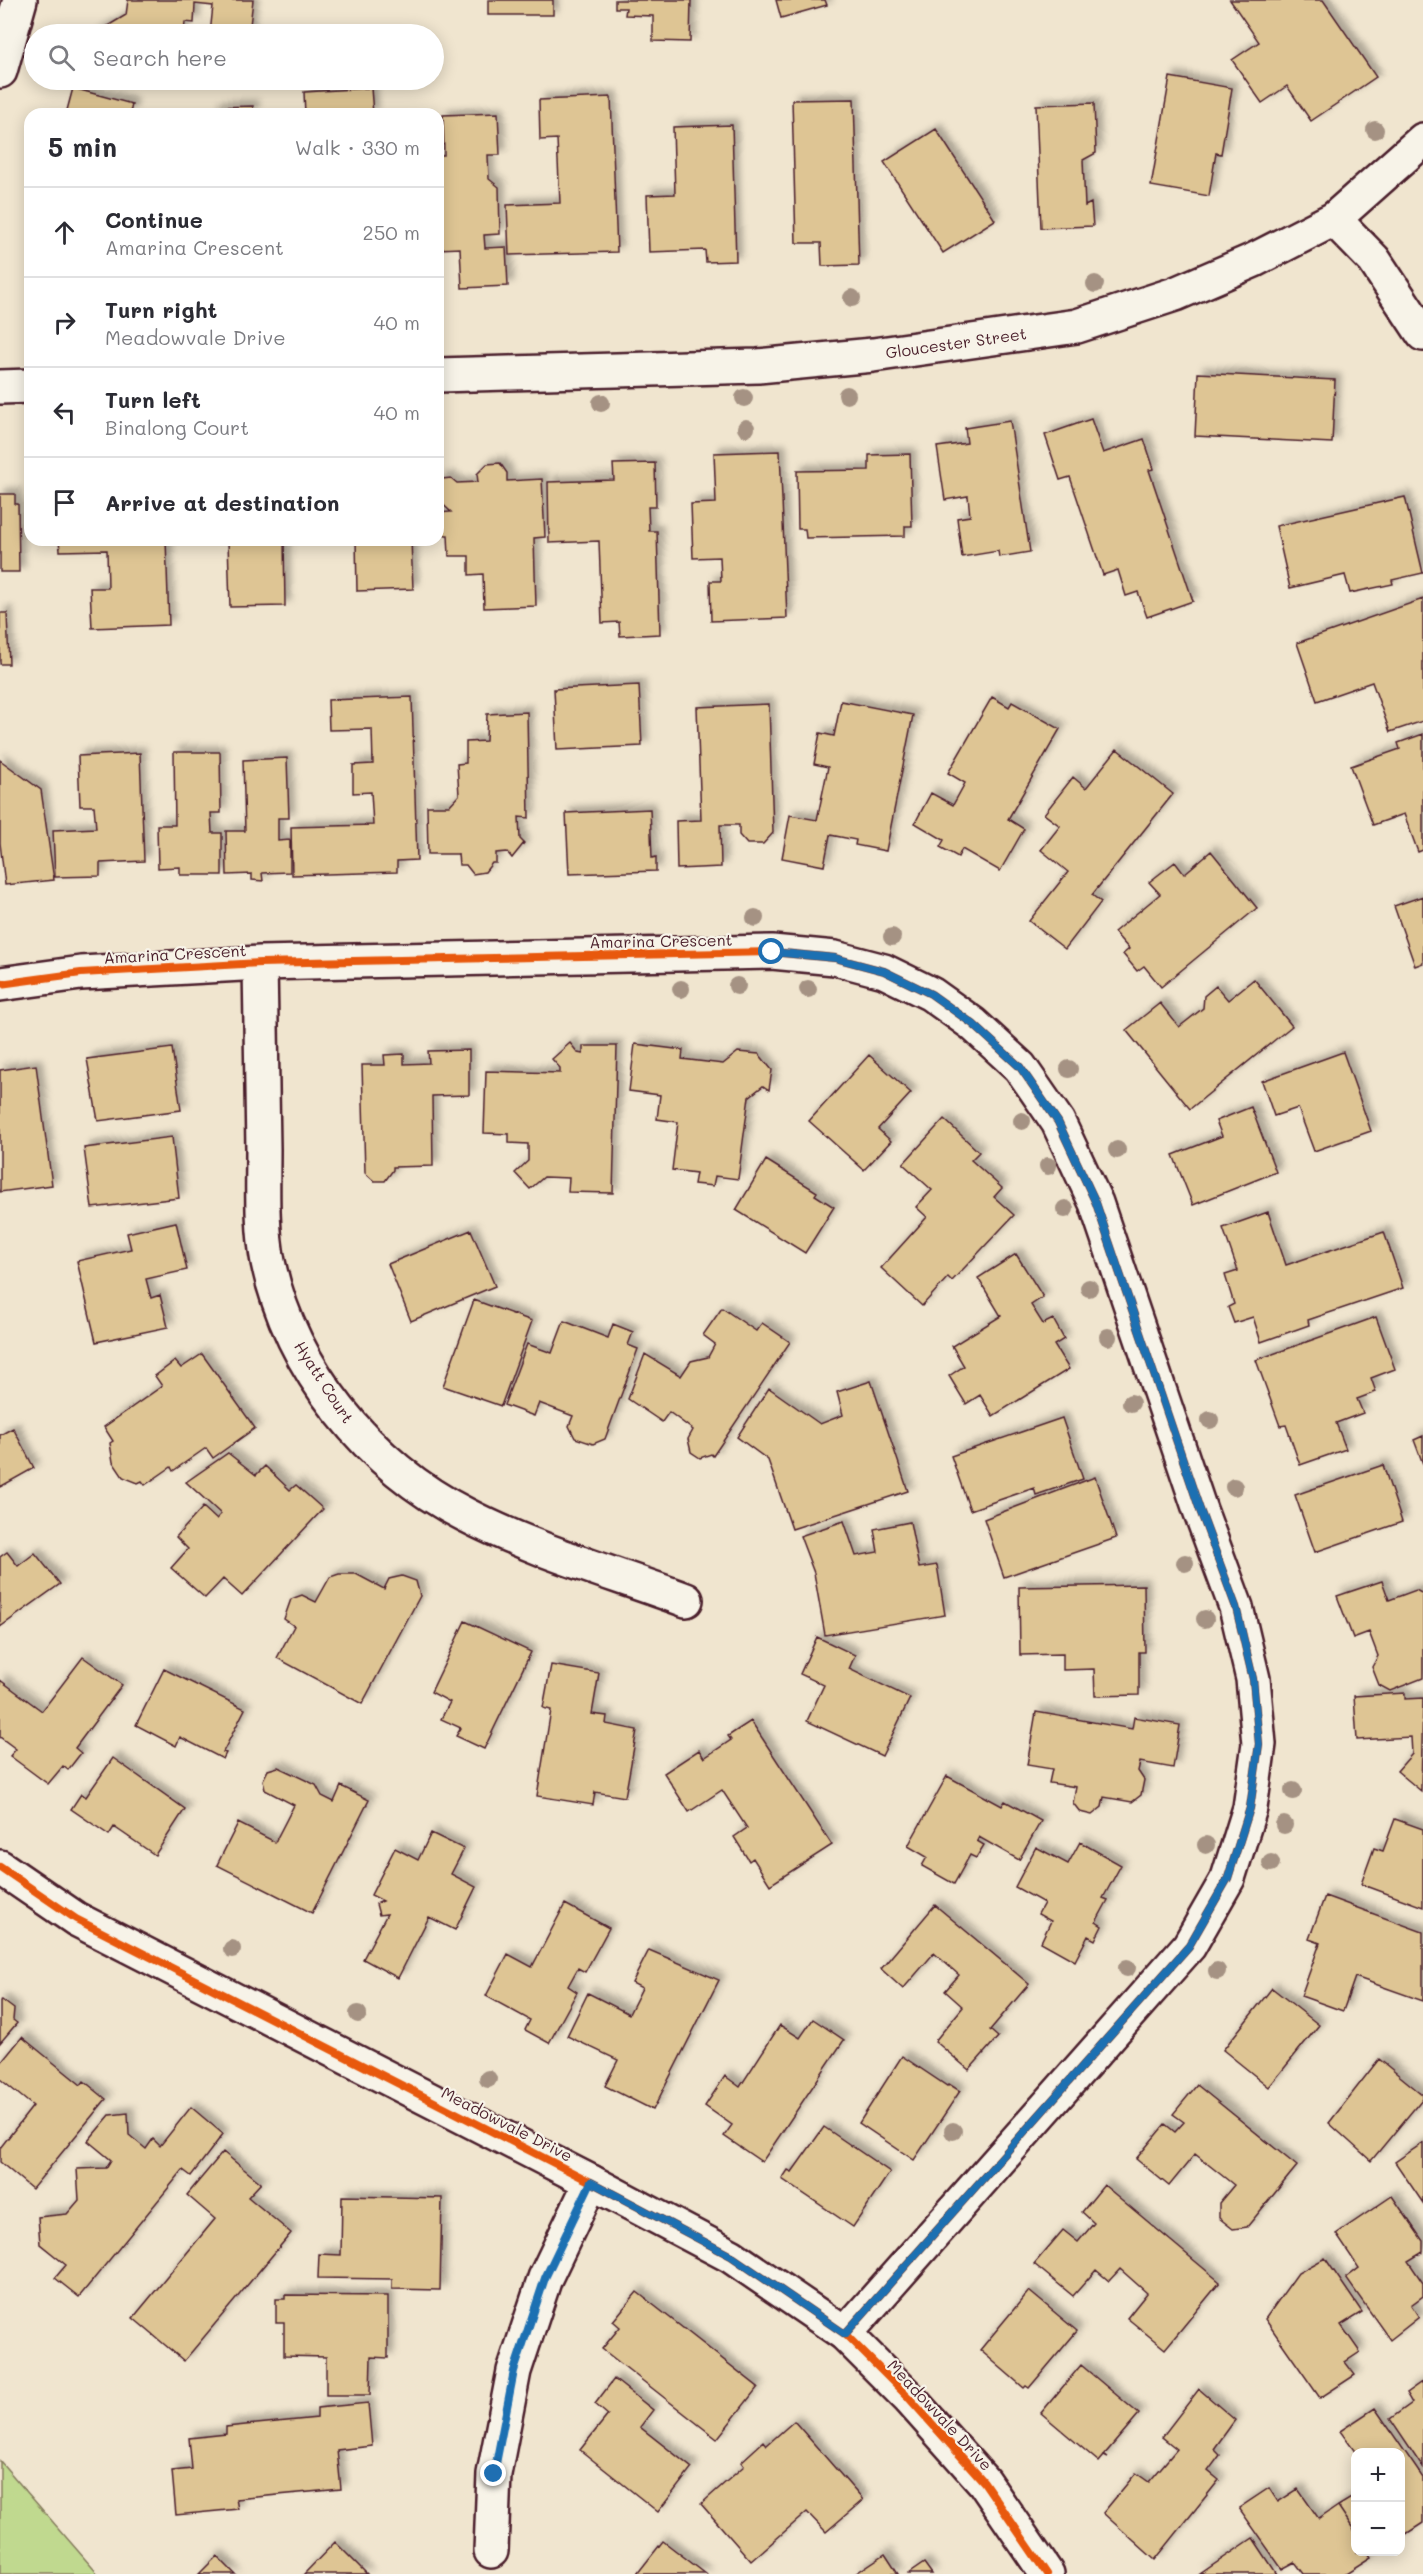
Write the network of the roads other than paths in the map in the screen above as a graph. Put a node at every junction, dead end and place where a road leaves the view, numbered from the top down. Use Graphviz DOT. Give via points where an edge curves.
graph roads {
  1 [pos="20,0"];
  2 [pos="0,71"];
  3 [pos="1423,140"];
  4 [pos="1334,219"];
  5 [pos="1423,334"];
  6 [pos="444,375"];
  7 [pos="24,386"];
  8 [pos="0,387"];
  9 [pos="260,963"];
  10 [pos="0,984"];
  11 [pos="686,1600"];
  12 [pos="0,1867"];
  13 [pos="591,2182"];
  14 [pos="845,2334"];
  15 [pos="491,2551"];
  16 [pos="1047,2574"];
  1 -- 2 [label="street"];
  3 -- 4 [label="street, Gloucester Street"];
  4 -- 5 [label="street" via="1374,260"];
  4 -- 6 [label="street, Gloucester Street" via="1254,260 1174,294 1077,326 873,356 758,366"];
  7 -- 8 [label="street"];
  9 -- 10 [label="street, Amarina Crescent" via="81,973"];
  9 -- 11 [label="street, Hyatt Court" via="263,1201 268,1261 286,1320 315,1374 348,1422 383,1459 422,1490 518,1538"];
  9 -- 14 [label="street, Amarina Crescent" via="772,952 835,958 884,971 931,994 973,1024 1020,1067 1058,1122 1096,1203 1236,1607 1253,1679 1259,1744 1250,1808 1228,1878 1189,1946"];
  12 -- 13 [label="street, Meadowvale Drive" via="76,1919"];
  13 -- 14 [label="street, Meadowvale Drive" via="731,2256"];
  13 -- 15 [label="street" via="545,2278 514,2371 494,2474"];
  14 -- 16 [label="street, Meadowvale Drive" via="909,2397 984,2482"];
}
